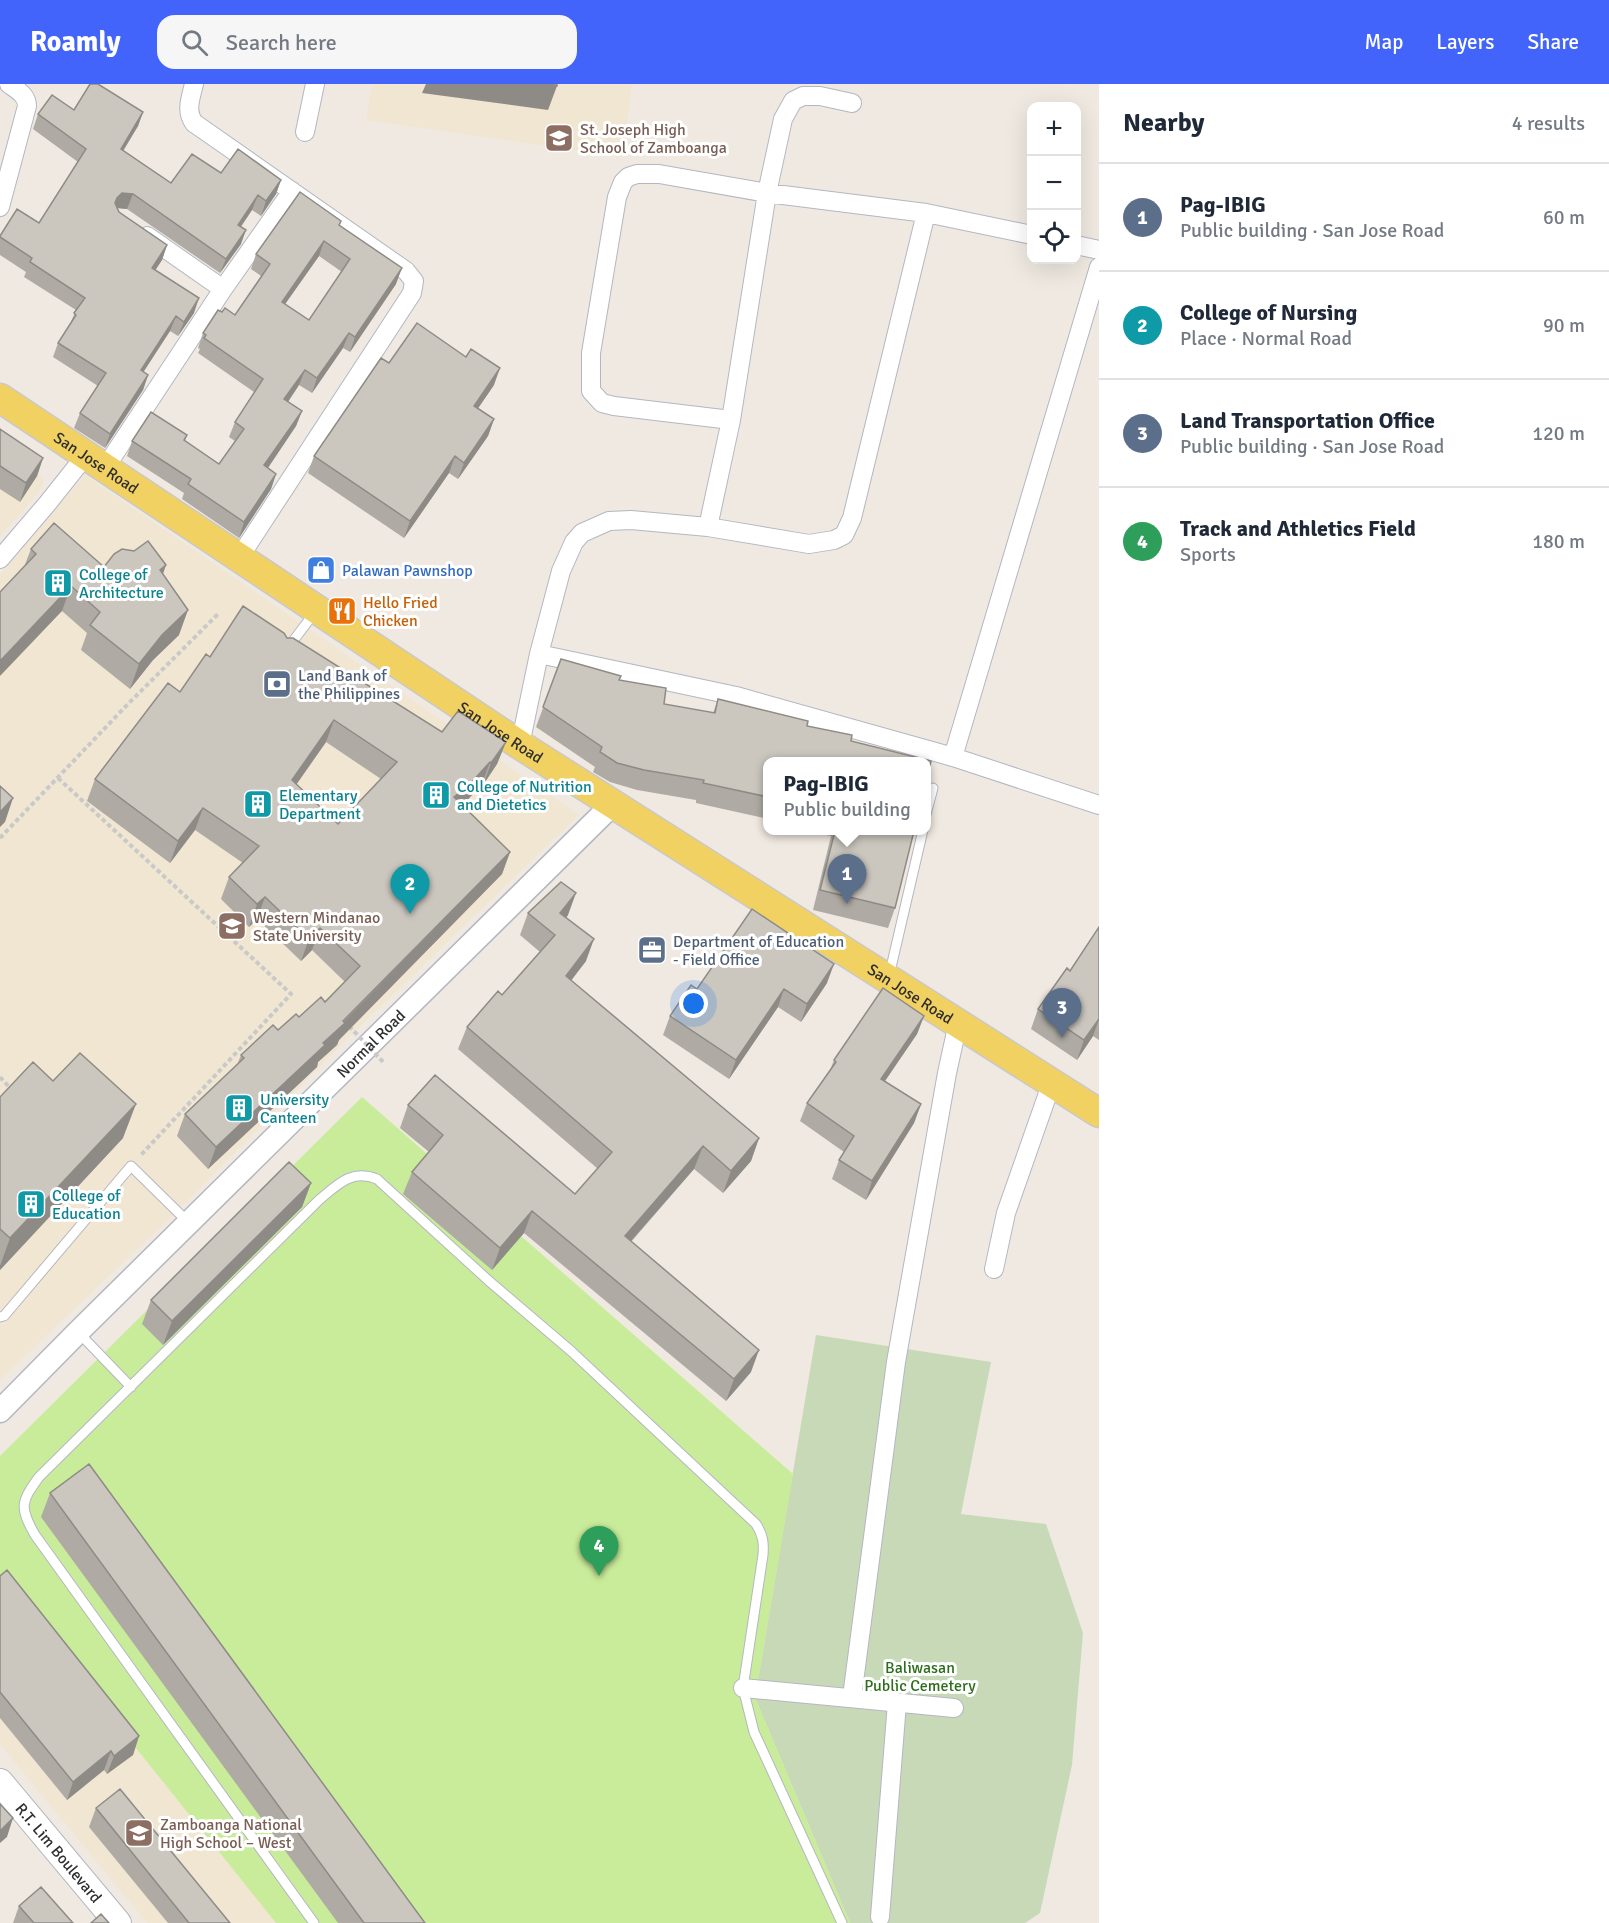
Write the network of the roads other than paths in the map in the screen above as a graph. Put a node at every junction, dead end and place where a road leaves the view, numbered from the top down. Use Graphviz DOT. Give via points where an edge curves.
graph roads {
  1 [pos="9,84"];
  2 [pos="194,84"];
  3 [pos="315,84"];
  4 [pos="852,103"];
  5 [pos="305,132"];
  6 [pos="292,191"];
  7 [pos="767,193"];
  8 [pos="0,207"];
  9 [pos="926,213"];
  10 [pos="131,224"];
  11 [pos="1027,234"];
  12 [pos="1081,246"];
  13 [pos="1099,250"];
  14 [pos="1099,267"];
  15 [pos="223,289"];
  16 [pos="0,398"];
  17 [pos="730,420"];
  18 [pos="95,461"];
  19 [pos="708,527"];
  20 [pos="239,558"];
  21 [pos="0,559"];
  22 [pos="317,610"];
  23 [pos="284,654"];
  24 [pos="539,654"];
  25 [pos="520,746"];
  26 [pos="953,757"];
  27 [pos="933,788"];
  28 [pos="931,797"];
  29 [pos="613,804"];
  30 [pos="1099,806"];
  31 [pos="922,835"];
  32 [pos="888,978"];
  33 [pos="958,1023"];
  34 [pos="1052,1082"];
  35 [pos="1099,1113"];
  36 [pos="189,1223"];
  37 [pos="994,1269"];
  38 [pos="0,1317"];
  39 [pos="78,1332"];
  40 [pos="131,1387"];
  41 [pos="0,1411"];
  42 [pos="743,1688"];
  43 [pos="852,1697"];
  44 [pos="897,1703"];
  45 [pos="954,1708"];
  46 [pos="0,1782"];
  47 [pos="880,1917"];
  48 [pos="118,1923"];
  49 [pos="314,1923"];
  50 [pos="842,1923"];
  1 -- 8 [label="street" via="23,95 27,106"];
  2 -- 6 [label="street" via="188,109 194,123"];
  3 -- 5 [label="street"];
  4 -- 7 [label="street" via="820,96 803,96 793,101 783,119"];
  6 -- 15 [label="street"];
  6 -- 20 [label="street" via="406,271 414,286"];
  7 -- 9 [label="street"];
  7 -- 17 [label="street"];
  7 -- 17 [label="street" via="659,174 628,177 617,197 603,277 591,353 591,391 596,397 614,406"];
  9 -- 11 [label="street"];
  9 -- 19 [label="street" via="852,518 844,535 809,544"];
  10 -- 15 [label="street"];
  12 -- 13 [label="street"];
  14 -- 26 [label="street"];
  15 -- 18 [label="street"];
  16 -- 18 [label="main road, San Jose Road"];
  17 -- 19 [label="street"];
  18 -- 20 [label="main road, San Jose Road"];
  18 -- 21 [label="street" via="47,504"];
  19 -- 24 [label="street" via="609,521 582,533 561,571"];
  20 -- 22 [label="main road, San Jose Road"];
  22 -- 23 [label="lane"];
  22 -- 25 [label="main road, San Jose Road"];
  24 -- 25 [label="street"];
  24 -- 26 [label="street" via="736,696"];
  25 -- 29 [label="main road, San Jose Road"];
  26 -- 30 [label="street"];
  27 -- 28 [label="lane"];
  29 -- 32 [label="main road, San Jose Road"];
  29 -- 36 [label="street, Normal Road"];
  31 -- 32 [label="lane"];
  32 -- 33 [label="main road, San Jose Road"];
  33 -- 34 [label="main road, San Jose Road"];
  33 -- 43 [label="street" via="896,1362"];
  34 -- 35 [label="main road, San Jose Road"];
  34 -- 37 [label="street" via="1006,1213"];
  36 -- 38 [label="lane" via="131,1167"];
  36 -- 39 [label="street, Normal Road"];
  39 -- 40 [label="lane"];
  39 -- 41 [label="street, Normal Road"];
  40 -- 42 [label="lane" via="319,1200 352,1176 377,1179 756,1524 762,1533 763,1555"];
  40 -- 49 [label="lane" via="39,1477 25,1496 25,1518"];
  42 -- 43 [label="street"];
  42 -- 50 [label="lane" via="754,1732"];
  43 -- 44 [label="street"];
  44 -- 45 [label="street"];
  44 -- 47 [label="street"];
  46 -- 48 [label="main road, R.T. Lim Boulevard"];
}
